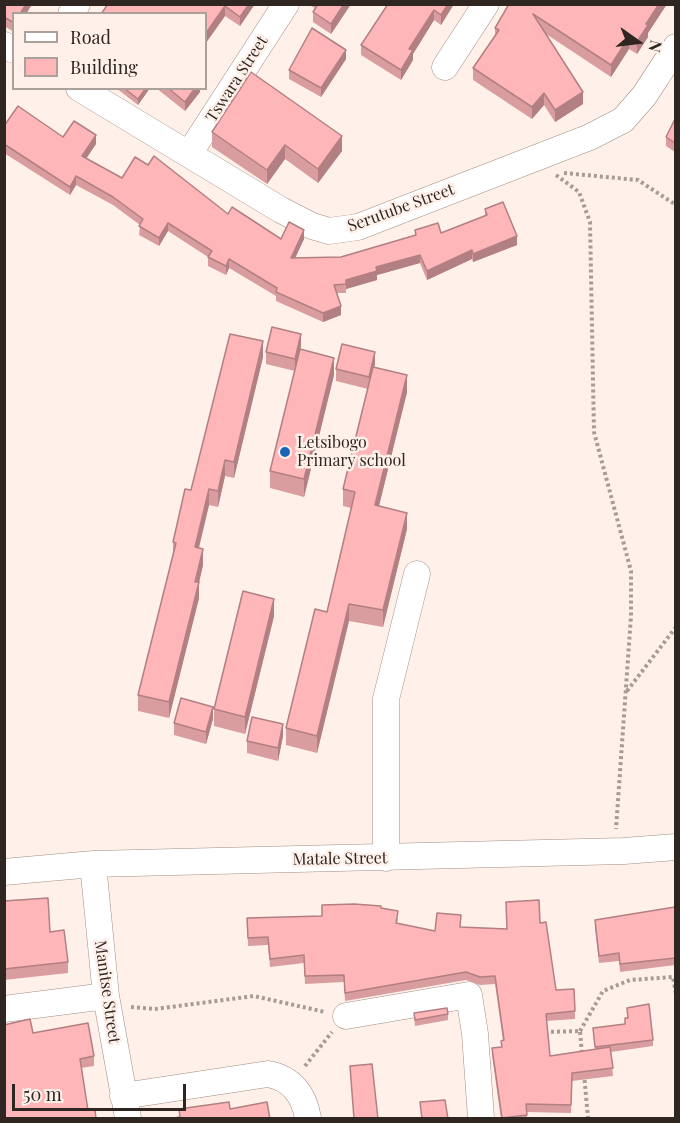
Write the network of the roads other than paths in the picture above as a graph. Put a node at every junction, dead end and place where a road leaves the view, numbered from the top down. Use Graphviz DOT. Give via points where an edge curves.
graph roads {
  1 [pos="286,4"];
  2 [pos="486,4"];
  3 [pos="675,47"];
  4 [pos="445,67"];
  5 [pos="82,90"];
  6 [pos="189,154"];
  7 [pos="417,574"];
  8 [pos="667,848"];
  9 [pos="386,858"];
  10 [pos="93,864"];
  11 [pos="4,872"];
  12 [pos="105,996"];
  13 [pos="4,1009"];
  14 [pos="346,1016"];
  15 [pos="125,1107"];
  16 [pos="308,1119"];
  17 [pos="480,1119"];
  1 -- 6 [label="street, Tswara Street"];
  2 -- 4 [label="street"];
  3 -- 6 [label="street, Serutube Street" via="644,96 623,120 590,137 358,227 329,231 312,226"];
  5 -- 6 [label="street, Serutube Street"];
  7 -- 9 [label="street" via="386,699"];
  8 -- 9 [label="street, Matale Street"];
  9 -- 10 [label="street, Matale Street"];
  10 -- 11 [label="street, Matale Street"];
  10 -- 12 [label="street, Manitse Street"];
  12 -- 13 [label="street"];
  12 -- 15 [label="street, Manitse Street"];
  14 -- 17 [label="street" via="469,994"];
  15 -- 16 [label="street" via="268,1074 291,1082 305,1102"];
}
